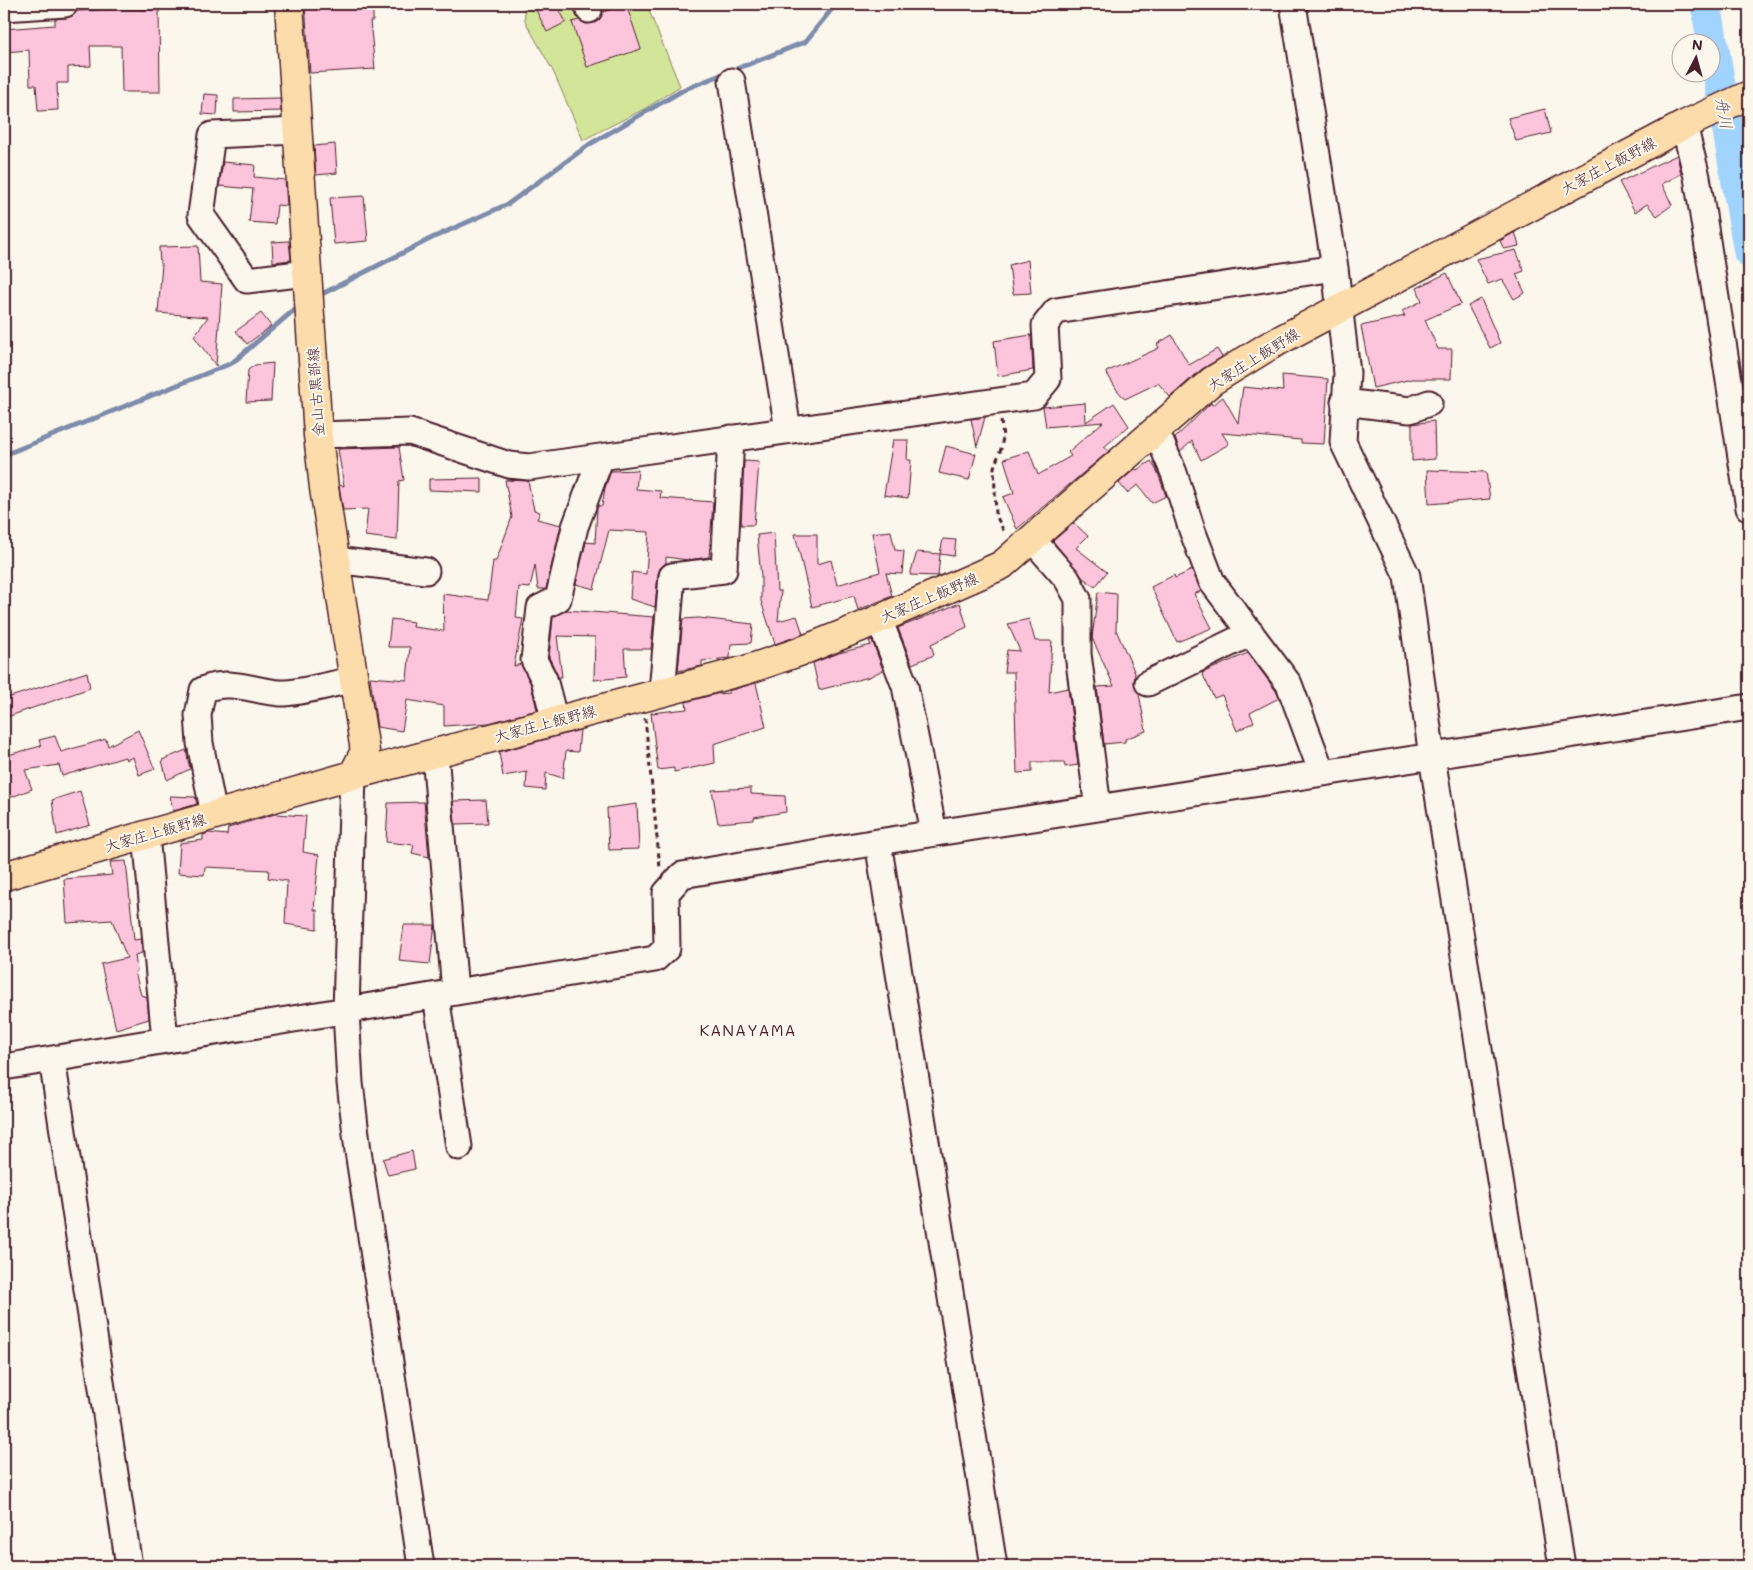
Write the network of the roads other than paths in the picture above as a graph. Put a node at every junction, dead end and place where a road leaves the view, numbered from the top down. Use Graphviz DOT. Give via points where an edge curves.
graph roads {
  1 [pos="64,4"];
  2 [pos="288,4"];
  3 [pos="1292,4"];
  4 [pos="4,8"];
  5 [pos="732,81"];
  6 [pos="1749,95"];
  7 [pos="1684,124"];
  8 [pos="297,131"];
  9 [pos="1335,268"];
  10 [pos="307,273"];
  11 [pos="1338,307"];
  12 [pos="1344,402"];
  13 [pos="1429,402"];
  14 [pos="788,430"];
  15 [pos="1156,431"];
  16 [pos="318,435"];
  17 [pos="731,438"];
  18 [pos="601,457"];
  19 [pos="1749,508"];
  20 [pos="1023,547"];
  21 [pos="335,560"];
  22 [pos="426,571"];
  23 [pos="879,619"];
  24 [pos="1251,633"];
  25 [pos="353,680"];
  26 [pos="1148,683"];
  27 [pos="653,695"];
  28 [pos="1749,707"];
  29 [pos="555,721"];
  30 [pos="435,753"];
  31 [pos="1432,757"];
  32 [pos="1322,773"];
  33 [pos="353,775"];
  34 [pos="1098,808"];
  35 [pos="214,815"];
  36 [pos="934,833"];
  37 [pos="146,835"];
  38 [pos="878,842"];
  39 [pos="4,876"];
  40 [pos="446,994"];
  41 [pos="346,1011"];
  42 [pos="165,1040"];
  43 [pos="52,1059"];
  44 [pos="4,1067"];
  45 [pos="459,1147"];
  46 [pos="129,1566"];
  47 [pos="421,1566"];
  48 [pos="994,1566"];
  49 [pos="1562,1566"];
  1 -- 4 [label="street"];
  2 -- 8 [label="main road, 金山古黒部線"];
  3 -- 9 [label="street"];
  5 -- 14 [label="street"];
  6 -- 7 [label="main road, 大家庄上飯野線"];
  7 -- 11 [label="main road, 大家庄上飯野線"];
  7 -- 19 [label="street" via="1698,187"];
  8 -- 10 [label="main road, 金山古黒部線"];
  8 -- 10 [label="street" via="212,135 201,215 247,280"];
  9 -- 11 [label="street"];
  9 -- 14 [label="street" via="1056,311 1045,325 1048,379 1034,396"];
  10 -- 16 [label="main road, 金山古黒部線"];
  11 -- 12 [label="street" via="1347,373"];
  11 -- 15 [label="main road, 大家庄上飯野線" via="1212,381"];
  12 -- 13 [label="street" via="1410,410"];
  12 -- 31 [label="street" via="1343,442 1407,576"];
  14 -- 17 [label="street"];
  15 -- 20 [label="main road, 大家庄上飯野線"];
  15 -- 24 [label="street" via="1212,582"];
  16 -- 18 [label="street" via="410,432 510,465 529,467"];
  16 -- 21 [label="main road, 金山古黒部線"];
  17 -- 18 [label="street"];
  17 -- 27 [label="street" via="724,570 672,576"];
  18 -- 29 [label="street" via="575,527 558,599 540,608 534,660 544,679"];
  20 -- 23 [label="main road, 大家庄上飯野線" via="1002,565"];
  20 -- 34 [label="street" via="1068,579 1078,599 1078,654"];
  21 -- 22 [label="street"];
  21 -- 25 [label="main road, 金山古黒部線"];
  23 -- 27 [label="main road, 大家庄上飯野線" via="790,655"];
  23 -- 36 [label="street" via="905,686"];
  24 -- 26 [label="street"];
  24 -- 32 [label="street" via="1289,684"];
  25 -- 33 [label="main road, 金山古黒部線" via="365,751"];
  25 -- 35 [label="street" via="281,693 235,684 215,684 203,690 198,715 200,743"];
  27 -- 29 [label="main road, 大家庄上飯野線"];
  28 -- 31 [label="street"];
  29 -- 30 [label="main road, 大家庄上飯野線"];
  30 -- 33 [label="main road, 大家庄上飯野線"];
  30 -- 40 [label="street"];
  31 -- 32 [label="street"];
  31 -- 49 [label="street"];
  32 -- 34 [label="street"];
  33 -- 35 [label="main road, 大家庄上飯野線"];
  33 -- 41 [label="street"];
  34 -- 36 [label="street"];
  35 -- 37 [label="main road, 大家庄上飯野線"];
  36 -- 38 [label="street"];
  37 -- 39 [label="main road, 大家庄上飯野線"];
  37 -- 42 [label="street"];
  38 -- 40 [label="street" via="682,875 666,893 667,948 655,958"];
  38 -- 48 [label="street"];
  40 -- 41 [label="street"];
  40 -- 45 [label="street"];
  41 -- 42 [label="street"];
  41 -- 47 [label="street" via="358,1151"];
  42 -- 43 [label="street"];
  43 -- 44 [label="street"];
  43 -- 46 [label="street"];
}
